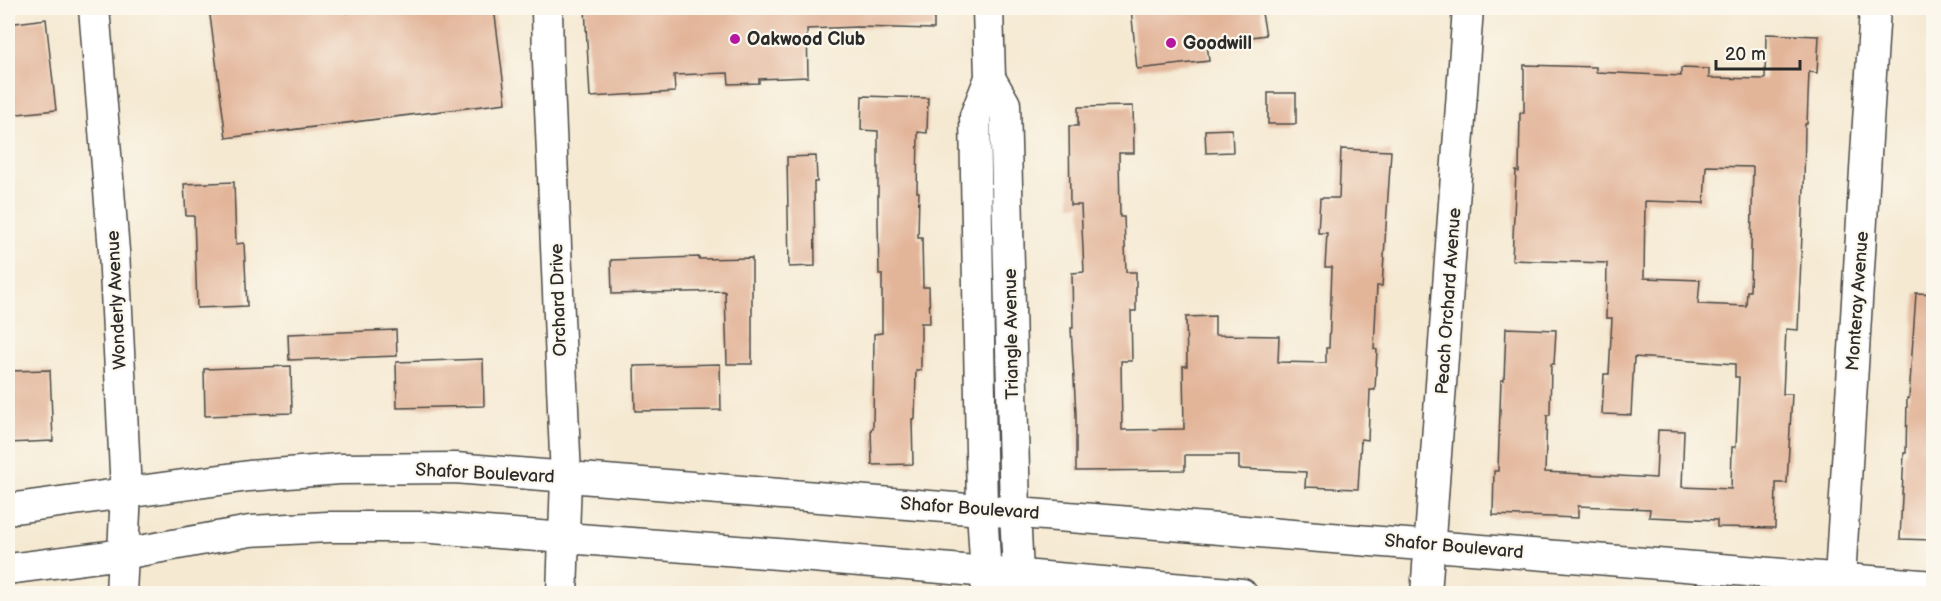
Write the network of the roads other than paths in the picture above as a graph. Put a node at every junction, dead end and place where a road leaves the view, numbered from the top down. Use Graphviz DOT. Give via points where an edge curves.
graph roads {
  1 [pos="94,8"];
  2 [pos="547,8"];
  3 [pos="988,8"];
  4 [pos="1468,8"];
  5 [pos="1875,8"];
  6 [pos="990,78"];
  7 [pos="566,478"];
  8 [pos="126,492"];
  9 [pos="8,509"];
  10 [pos="982,509"];
  11 [pos="1015,511"];
  12 [pos="564,537"];
  13 [pos="1430,544"];
  14 [pos="123,555"];
  15 [pos="8,569"];
  16 [pos="987,583"];
  17 [pos="1019,584"];
  18 [pos="1840,586"];
  19 [pos="1934,586"];
  20 [pos="122,594"];
  21 [pos="562,594"];
  22 [pos="1242,594"];
  23 [pos="1426,594"];
  1 -- 8 [label="street, Wonderly Avenue" via="114,251"];
  2 -- 7 [label="street, Orchard Drive"];
  3 -- 6 [label="street, Triangle Avenue"];
  4 -- 13 [label="street, Peach Orchard Avenue"];
  5 -- 18 [label="street, Monteray Avenue"];
  6 -- 10 [label="street, Triangle Avenue" via="975,116"];
  6 -- 11 [label="street, Triangle Avenue" via="1005,104"];
  7 -- 8 [label="street, Shafor Boulevard" via="455,468 339,470 249,476"];
  7 -- 10 [label="street, Shafor Boulevard"];
  7 -- 12 [label="street, Orchard Drive"];
  8 -- 9 [label="street, Shafor Boulevard"];
  8 -- 14 [label="street, Wonderly Avenue"];
  10 -- 11 [label="street, Shafor Boulevard"];
  10 -- 16 [label="street, Triangle Avenue"];
  11 -- 13 [label="street, Shafor Boulevard"];
  11 -- 17 [label="street, Triangle Avenue"];
  12 -- 14 [label="street" via="419,527 328,527 250,531"];
  12 -- 16 [label="street"];
  12 -- 21 [label="street, Orchard Drive"];
  13 -- 18 [label="street, Shafor Boulevard"];
  13 -- 23 [label="street, Peach Orchard Avenue"];
  14 -- 15 [label="street"];
  14 -- 20 [label="street, Wonderly Avenue"];
  16 -- 17 [label="street"];
  17 -- 22 [label="street"];
  18 -- 19 [label="street, Shafor Boulevard"];
}
